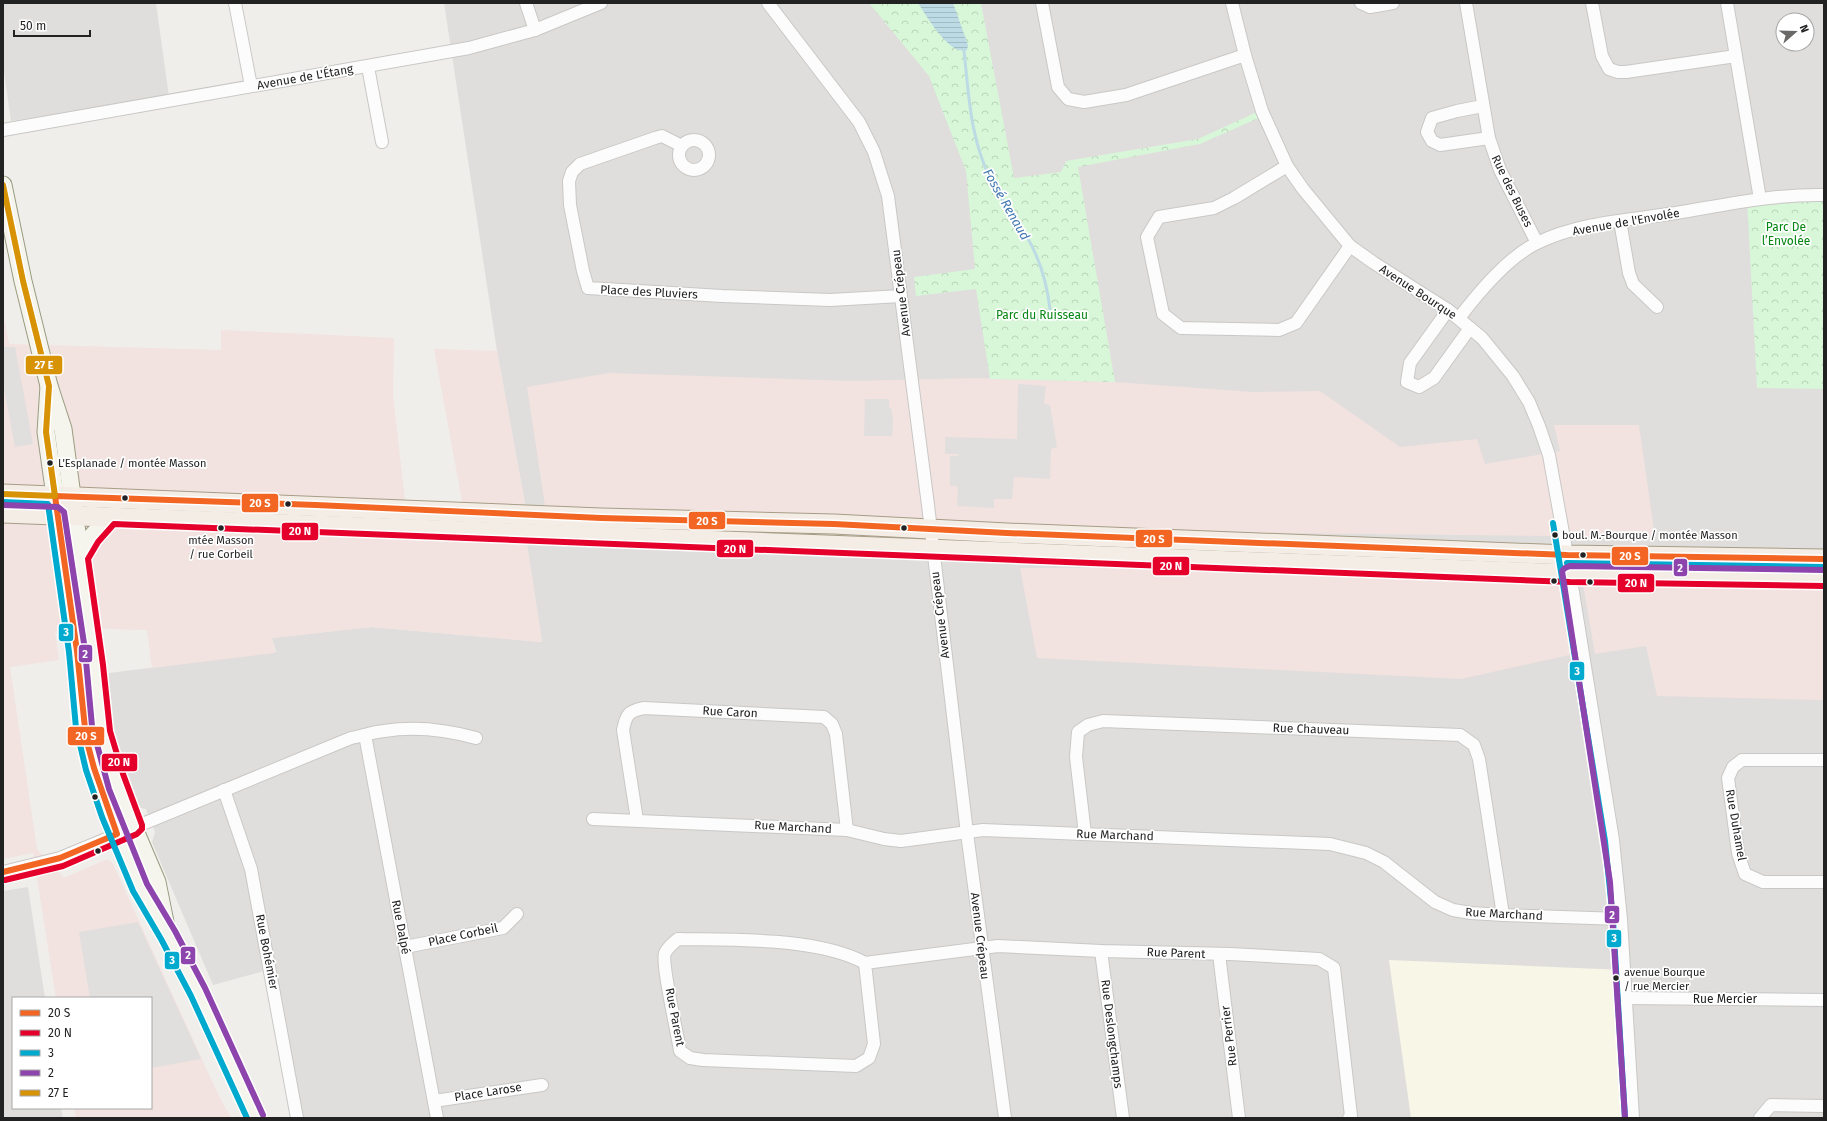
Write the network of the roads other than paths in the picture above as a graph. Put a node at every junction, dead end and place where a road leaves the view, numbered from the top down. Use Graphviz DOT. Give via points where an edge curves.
graph roads {
  1 [pos="235,3"];
  2 [pos="526,3"];
  3 [pos="601,3"];
  4 [pos="768,3"];
  5 [pos="1042,3"];
  6 [pos="1232,3"];
  7 [pos="1362,3"];
  8 [pos="1393,3"];
  9 [pos="1466,3"];
  10 [pos="1592,3"];
  11 [pos="1726,3"];
  12 [pos="535,30"];
  13 [pos="1245,55"];
  14 [pos="1736,56"];
  15 [pos="368,67"];
  16 [pos="251,86"];
  17 [pos="1483,106"];
  18 [pos="3,130"];
  19 [pos="1489,138"];
  20 [pos="382,142"];
  21 [pos="682,146"];
  22 [pos="1287,166"];
  23 [pos="3,185"];
  24 [pos="1824,195"];
  25 [pos="1760,199"];
  26 [pos="1620,221"];
  27 [pos="1537,243"];
  28 [pos="1350,246"];
  29 [pos="901,296"];
  30 [pos="1656,307"];
  31 [pos="1448,310"];
  32 [pos="1459,318"];
  33 [pos="1470,328"];
  34 [pos="3,494"];
  35 [pos="64,506"];
  36 [pos="3,513"];
  37 [pos="111,516"];
  38 [pos="931,530"];
  39 [pos="933,548"];
  40 [pos="1233,551"];
  41 [pos="1567,555"];
  42 [pos="80,557"];
  43 [pos="1824,559"];
  44 [pos="1570,574"];
  45 [pos="1824,578"];
  46 [pos="365,735"];
  47 [pos="476,738"];
  48 [pos="1824,760"];
  49 [pos="224,790"];
  50 [pos="593,819"];
  51 [pos="637,820"];
  52 [pos="134,827"];
  53 [pos="847,830"];
  54 [pos="966,833"];
  55 [pos="117,834"];
  56 [pos="1085,834"];
  57 [pos="3,872"];
  58 [pos="1824,882"];
  59 [pos="517,914"];
  60 [pos="1503,915"];
  61 [pos="1621,919"];
  62 [pos="168,936"];
  63 [pos="405,948"];
  64 [pos="982,948"];
  65 [pos="1101,951"];
  66 [pos="1219,954"];
  67 [pos="865,963"];
  68 [pos="1625,998"];
  69 [pos="1824,1000"];
  70 [pos="542,1085"];
  71 [pos="434,1101"];
  72 [pos="1824,1106"];
  73 [pos="256,1118"];
  74 [pos="297,1118"];
  75 [pos="437,1118"];
  76 [pos="1004,1118"];
  77 [pos="1123,1118"];
  78 [pos="1239,1118"];
  79 [pos="1349,1118"];
  80 [pos="1633,1118"];
  81 [pos="1760,1118"];
  1 -- 16 [label="street"];
  2 -- 12 [label="street"];
  3 -- 12 [label="street, Avenue de L'Étang"];
  4 -- 29 [label="street, Avenue Crépeau" via="848,106 866,134 888,196"];
  5 -- 13 [label="street" via="1058,87 1068,99 1084,102 1126,95"];
  6 -- 13 [label="street, Avenue Bourque"];
  7 -- 8 [label="street" via="1370,7"];
  9 -- 17 [label="street, Rue des Buses"];
  10 -- 14 [label="street" via="1602,56 1609,69 1626,72"];
  11 -- 14 [label="street"];
  12 -- 15 [label="street, Avenue de L'Étang" via="469,48"];
  13 -- 22 [label="street, Avenue Bourque" via="1262,111"];
  14 -- 25 [label="street"];
  15 -- 16 [label="street, Avenue de L'Étang"];
  15 -- 20 [label="street"];
  16 -- 18 [label="street, Avenue de L'Étang"];
  17 -- 19 [label="street, Rue des Buses"];
  17 -- 19 [label="street" via="1457,110 1432,118 1427,132 1432,141 1440,145"];
  19 -- 27 [label="street, Rue des Buses" via="1500,170"];
  21 -- 29 [label="street, Place des Pluviers" via="662,136 580,164 572,172 569,181 570,205 588,288 830,300"];
  22 -- 28 [label="street, Avenue Bourque"];
  22 -- 28 [label="street" via="1214,208 1159,217 1147,236 1163,314 1181,328 1279,330 1296,323"];
  23 -- 35 [label="street" via="49,386 46,432"];
  24 -- 25 [label="street, Avenue de l'Envolée"];
  25 -- 26 [label="street, Avenue de l'Envolée"];
  26 -- 27 [label="street, Avenue de l'Envolée" via="1574,229"];
  26 -- 30 [label="street" via="1632,284"];
  27 -- 32 [label="street, Avenue de l'Envolée" via="1491,279"];
  28 -- 31 [label="street, Avenue Bourque"];
  29 -- 38 [label="street, Avenue Crépeau"];
  31 -- 32 [label="street, Avenue Bourque"];
  31 -- 33 [label="street" via="1410,363 1407,382 1419,387 1434,378"];
  32 -- 33 [label="street, Avenue Bourque"];
  33 -- 41 [label="street, Avenue Bourque" via="1482,338 1513,376 1529,402 1549,455"];
  34 -- 35 [label="main road"];
  35 -- 36 [label="main road"];
  35 -- 37 [label="main road"];
  35 -- 38 [label="main road" via="316,505 601,518 834,524"];
  35 -- 42 [label="street"];
  35 -- 55 [label="street" via="86,738"];
  37 -- 39 [label="main road"];
  37 -- 42 [label="street" via="91,537"];
  38 -- 39 [label="street, Avenue Crépeau"];
  38 -- 40 [label="main road"];
  39 -- 40 [label="main road"];
  39 -- 54 [label="street, Avenue Crépeau"];
  40 -- 41 [label="main road"];
  40 -- 44 [label="main road"];
  41 -- 43 [label="main road"];
  41 -- 44 [label="street, Avenue Bourque"];
  42 -- 52 [label="street" via="102,733"];
  44 -- 45 [label="main road"];
  44 -- 61 [label="street, Avenue Bourque" via="1610,825"];
  46 -- 47 [label="street" via="385,730 407,729 452,732"];
  46 -- 49 [label="street" via="351,738"];
  46 -- 63 [label="street, Rue Dalpé"];
  48 -- 58 [label="street, Rue Duhamel" via="1742,760 1733,767 1728,778 1738,853 1745,874 1763,882"];
  49 -- 52 [label="street"];
  49 -- 74 [label="street, Rue Bohémier" via="251,869"];
  50 -- 51 [label="street, Rue Marchand"];
  51 -- 53 [label="street, Rue Marchand"];
  51 -- 53 [label="street, Rue Caron" via="623,730 625,718 633,710 644,708 824,717 832,724 836,734"];
  52 -- 55 [label="street"];
  52 -- 62 [label="street" via="157,882"];
  53 -- 54 [label="street, Rue Marchand" via="901,841"];
  54 -- 56 [label="street, Rue Marchand" via="983,830"];
  54 -- 64 [label="street, Avenue Crépeau"];
  55 -- 57 [label="street" via="60,858"];
  55 -- 62 [label="street" via="140,888"];
  56 -- 60 [label="street, Rue Marchand" via="1330,844 1366,853 1384,862 1435,902 1453,910"];
  56 -- 60 [label="street, Rue Chauveau" via="1076,757 1078,732 1088,725 1102,721 1460,735 1474,745 1479,759"];
  59 -- 63 [label="street, Place Corbeil" via="503,928"];
  60 -- 61 [label="street, Rue Marchand"];
  61 -- 68 [label="street, Avenue Bourque"];
  62 -- 73 [label="street" via="201,997"];
  63 -- 71 [label="street, Rue Dalpé"];
  64 -- 65 [label="street, Rue Parent" via="998,946"];
  64 -- 67 [label="street, Rue Parent"];
  64 -- 76 [label="street, Avenue Crépeau"];
  65 -- 66 [label="street, Rue Parent"];
  65 -- 77 [label="street, Rue Deslongchamps"];
  66 -- 78 [label="street, Rue Perrier"];
  66 -- 79 [label="street, Rue Parent" via="1319,959 1334,968 1351,1116"];
  67 -- 67 [label="street, Rue Parent" via="855,957 794,944 750,940 678,939 665,954 680,1051 690,1058 703,1060 856,1066 868,1058 874,1044"];
  68 -- 69 [label="street, Rue Mercier"];
  68 -- 80 [label="street, Avenue Bourque"];
  70 -- 71 [label="street, Place Larose"];
  71 -- 75 [label="street, Rue Dalpé"];
  72 -- 81 [label="street" via="1771,1105"];
}
